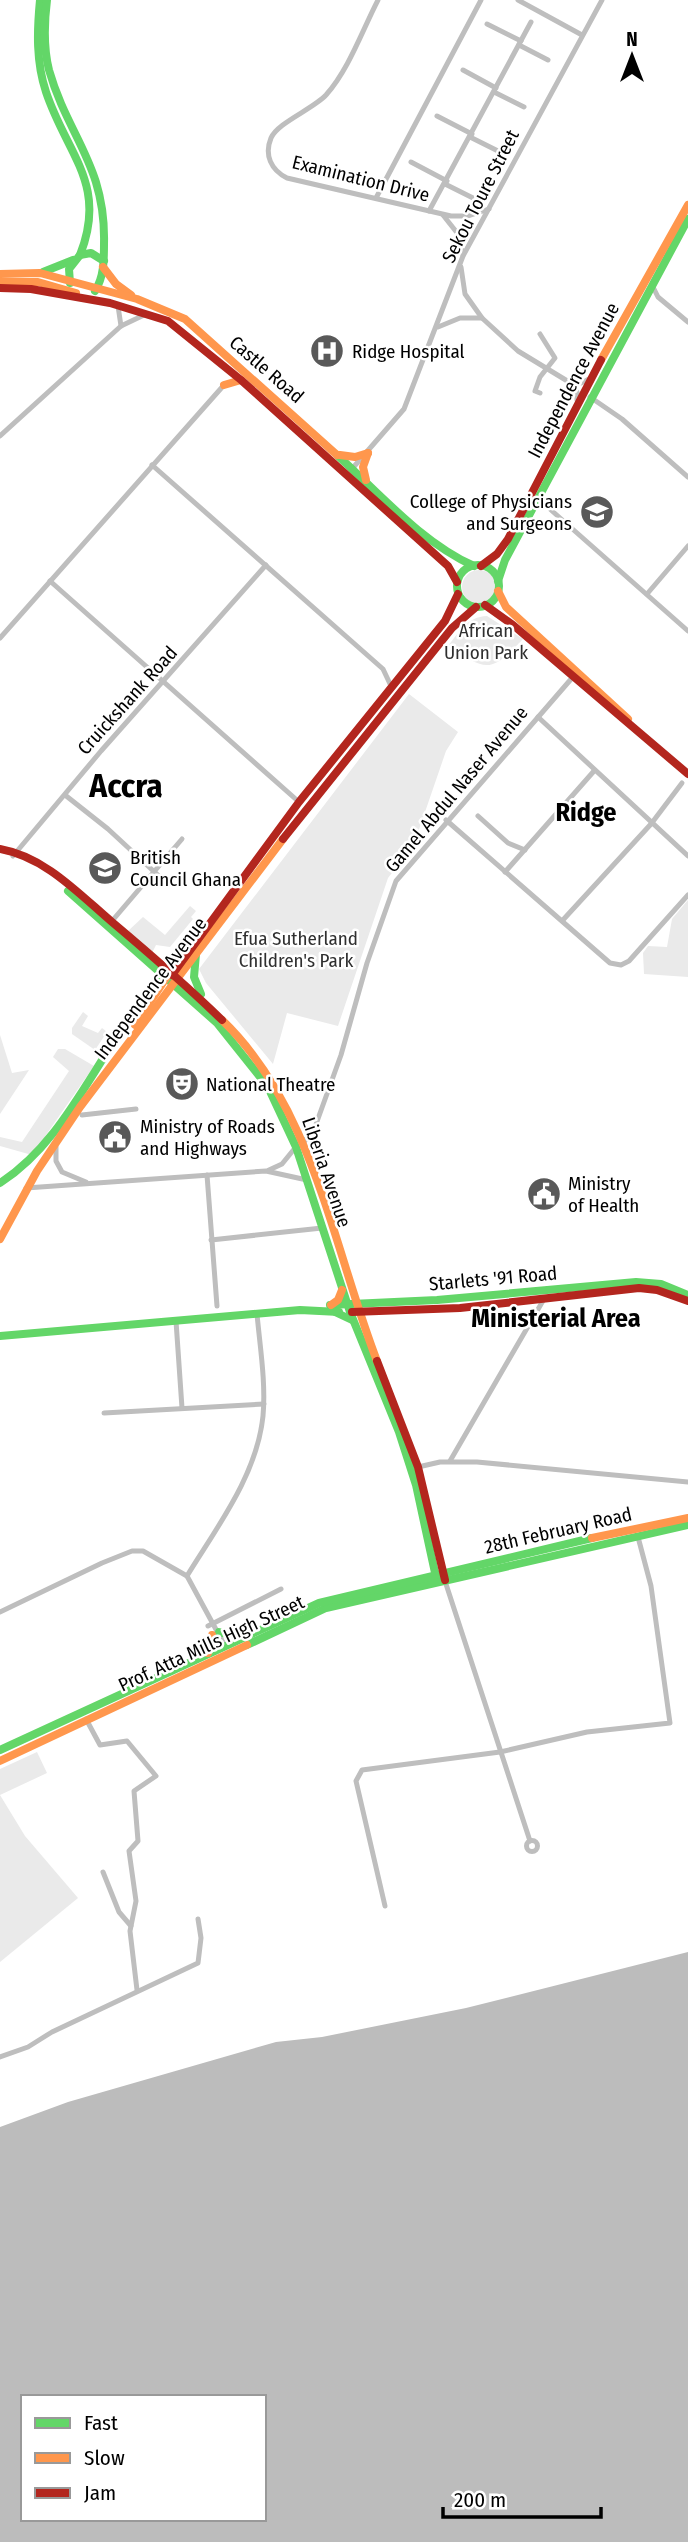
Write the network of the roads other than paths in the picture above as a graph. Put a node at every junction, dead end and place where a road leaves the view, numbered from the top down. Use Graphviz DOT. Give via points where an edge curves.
graph roads {
  1 [pos="40,0"];
  2 [pos="47,0"];
  3 [pos="378,0"];
  4 [pos="481,0"];
  5 [pos="518,0"];
  6 [pos="601,0"];
  7 [pos="531,22"];
  8 [pos="487,24"];
  9 [pos="582,35"];
  10 [pos="520,43"];
  11 [pos="548,60"];
  12 [pos="463,70"];
  13 [pos="495,90"];
  14 [pos="524,107"];
  15 [pos="437,116"];
  16 [pos="471,135"];
  17 [pos="500,152"];
  18 [pos="411,162"];
  19 [pos="446,183"];
  20 [pos="376,198"];
  21 [pos="475,199"];
  22 [pos="688,205"];
  23 [pos="489,209"];
  24 [pos="429,211"];
  25 [pos="443,215"];
  26 [pos="688,219"];
  27 [pos="463,256"];
  28 [pos="76,258"];
  29 [pos="104,264"];
  30 [pos="461,264"];
  31 [pos="40,272"];
  32 [pos="0,274"];
  33 [pos="69,281"];
  34 [pos="0,282"];
  35 [pos="652,285"];
  36 [pos="0,288"];
  37 [pos="97,289"];
  38 [pos="74,292"];
  39 [pos="86,296"];
  40 [pos="658,297"];
  41 [pos="645,298"];
  42 [pos="136,299"];
  43 [pos="113,304"];
  44 [pos="149,313"];
  45 [pos="482,318"];
  46 [pos="688,322"];
  47 [pos="121,326"];
  48 [pos="437,328"];
  49 [pos="540,334"];
  50 [pos="226,368"];
  51 [pos="547,368"];
  52 [pos="592,377"];
  53 [pos="241,380"];
  54 [pos="569,382"];
  55 [pos="224,384"];
  56 [pos="540,393"];
  57 [pos="590,397"];
  58 [pos="576,406"];
  59 [pos="0,436"];
  60 [pos="338,453"];
  61 [pos="368,453"];
  62 [pos="152,465"];
  63 [pos="349,471"];
  64 [pos="688,477"];
  65 [pos="366,480"];
  66 [pos="551,510"];
  67 [pos="688,546"];
  68 [pos="266,565"];
  69 [pos="477,566"];
  70 [pos="50,581"];
  71 [pos="498,581"];
  72 [pos="457,582"];
  73 [pos="498,591"];
  74 [pos="458,594"];
  75 [pos="647,594"];
  76 [pos="480,606"];
  77 [pos="688,631"];
  78 [pos="0,638"];
  79 [pos="387,673"];
  80 [pos="400,675"];
  81 [pos="572,678"];
  82 [pos="164,681"];
  83 [pos="391,686"];
  84 [pos="538,717"];
  85 [pos="633,727"];
  86 [pos="594,771"];
  87 [pos="688,774"];
  88 [pos="682,783"];
  89 [pos="65,795"];
  90 [pos="299,802"];
  91 [pos="478,816"];
  92 [pos="446,820"];
  93 [pos="651,824"];
  94 [pos="182,839"];
  95 [pos="525,850"];
  96 [pos="0,851"];
  97 [pos="15,854"];
  98 [pos="688,856"];
  99 [pos="154,872"];
  100 [pos="505,872"];
  101 [pos="161,883"];
  102 [pos="688,895"];
  103 [pos="112,921"];
  104 [pos="562,921"];
  105 [pos="196,952"];
  106 [pos="170,976"];
  107 [pos="204,1002"];
  108 [pos="136,1109"];
  109 [pos="82,1115"];
  110 [pos="314,1128"];
  111 [pos="298,1131"];
  112 [pos="56,1143"];
  113 [pos="299,1145"];
  114 [pos="266,1171"];
  115 [pos="207,1175"];
  116 [pos="307,1180"];
  117 [pos="0,1183"];
  118 [pos="92,1184"];
  119 [pos="26,1188"];
  120 [pos="322,1228"];
  121 [pos="0,1239"];
  122 [pos="211,1240"];
  123 [pos="555,1288"];
  124 [pos="347,1291"];
  125 [pos="688,1295"];
  126 [pos="544,1299"];
  127 [pos="528,1301"];
  128 [pos="688,1301"];
  129 [pos="365,1303"];
  130 [pos="216,1306"];
  131 [pos="333,1308"];
  132 [pos="352,1310"];
  133 [pos="257,1314"];
  134 [pos="176,1321"];
  135 [pos="0,1330"];
  136 [pos="19,1334"];
  137 [pos="0,1336"];
  138 [pos="264,1405"];
  139 [pos="182,1408"];
  140 [pos="104,1413"];
  141 [pos="450,1461"];
  142 [pos="418,1467"];
  143 [pos="688,1482"];
  144 [pos="688,1518"];
  145 [pos="688,1525"];
  146 [pos="638,1536"];
  147 [pos="436,1561"];
  148 [pos="457,1570"];
  149 [pos="187,1576"];
  150 [pos="437,1578"];
  151 [pos="281,1588"];
  152 [pos="0,1612"];
  153 [pos="210,1625"];
  154 [pos="216,1634"];
  155 [pos="242,1637"];
  156 [pos="223,1650"];
  157 [pos="208,1653"];
  158 [pos="86,1720"];
  159 [pos="0,1750"];
  160 [pos="500,1752"];
  161 [pos="0,1761"];
  162 [pos="530,1841"];
  163 [pos="103,1872"];
  164 [pos="385,1906"];
  165 [pos="198,1919"];
  166 [pos="131,1926"];
  167 [pos="137,1990"];
  168 [pos="0,2057"];
  1 -- 28 [label="main road" via="37,37 45,90 83,172 92,206 91,231"];
  2 -- 29 [label="main road" via="48,69 96,177 105,219"];
  3 -- 20 [label="street, Examination Drive" via="336,82 313,107 272,134 267,152 277,172 287,178"];
  4 -- 20 [label="street"];
  5 -- 9 [label="street"];
  6 -- 9 [label="street, Sekou Toure Street"];
  7 -- 10 [label="street"];
  8 -- 10 [label="street"];
  9 -- 23 [label="street, Sekou Toure Street"];
  10 -- 11 [label="street"];
  10 -- 13 [label="street"];
  12 -- 13 [label="street"];
  13 -- 14 [label="street"];
  13 -- 16 [label="street"];
  15 -- 16 [label="street"];
  16 -- 17 [label="street"];
  16 -- 19 [label="street"];
  18 -- 19 [label="street"];
  19 -- 21 [label="street"];
  19 -- 24 [label="street"];
  20 -- 24 [label="street, Examination Drive"];
  22 -- 52 [label="main road, Independence Avenue"];
  23 -- 25 [label="street, Examination Drive" via="468,216"];
  23 -- 27 [label="street, Sekou Toure Street"];
  24 -- 25 [label="street, Examination Drive"];
  25 -- 27 [label="street, Examination Drive" via="458,234"];
  26 -- 35 [label="main road, Independence Avenue"];
  27 -- 30 [label="street, Sekou Toure Street"];
  28 -- 29 [label="main road" via="91,253"];
  28 -- 31 [label="main road"];
  28 -- 33 [label="main road"];
  29 -- 37 [label="main road"];
  29 -- 42 [label="main road" via="116,284"];
  30 -- 45 [label="street" via="465,294"];
  30 -- 48 [label="street, Sekou Toure Street"];
  31 -- 32 [label="main road, Castle Road"];
  31 -- 33 [label="main road, Castle Road"];
  33 -- 37 [label="main road, Castle Road"];
  33 -- 38 [label="main road"];
  34 -- 38 [label="main road" via="38,282"];
  35 -- 40 [label="street"];
  35 -- 41 [label="main road, Independence Avenue"];
  36 -- 43 [label="main road, Castle Road"];
  37 -- 39 [label="main road"];
  37 -- 42 [label="main road, Castle Road"];
  38 -- 39 [label="main road"];
  39 -- 43 [label="main road"];
  40 -- 41 [label="street"];
  40 -- 46 [label="street"];
  41 -- 57 [label="main road, Independence Avenue"];
  42 -- 60 [label="main road, Castle Road" via="191,323"];
  43 -- 44 [label="main road, Castle Road"];
  43 -- 47 [label="street"];
  44 -- 47 [label="street"];
  44 -- 50 [label="main road, Castle Road" via="168,321"];
  45 -- 48 [label="street" via="452,320"];
  45 -- 51 [label="street" via="518,351"];
  47 -- 59 [label="street"];
  48 -- 61 [label="street, Sekou Toure Street" via="404,409"];
  49 -- 51 [label="street" via="555,356"];
  50 -- 53 [label="main road, Castle Road"];
  50 -- 55 [label="main road"];
  51 -- 54 [label="street"];
  51 -- 56 [label="street" via="534,390"];
  52 -- 54 [label="street" via="581,383"];
  52 -- 58 [label="main road, Independence Avenue"];
  53 -- 55 [label="main road"];
  53 -- 63 [label="main road, Castle Road"];
  54 -- 58 [label="street" via="577,393"];
  55 -- 62 [label="street"];
  57 -- 64 [label="street"];
  57 -- 71 [label="main road, Independence Avenue"];
  58 -- 69 [label="main road, Independence Avenue" via="508,539 497,554"];
  60 -- 61 [label="main road" via="355,457"];
  60 -- 63 [label="main road, Castle Road"];
  61 -- 63 [label="street, Sekou Toure Street"];
  61 -- 65 [label="main road" via="363,467"];
  62 -- 68 [label="street"];
  62 -- 70 [label="street"];
  63 -- 65 [label="main road, Castle Road"];
  63 -- 72 [label="main road, Castle Road" via="448,566"];
  65 -- 69 [label="main road, Castle Road" via="446,552"];
  66 -- 75 [label="street"];
  67 -- 75 [label="street"];
  68 -- 79 [label="street"];
  68 -- 82 [label="street, Cruickshank Road"];
  69 -- 71 [label="main road" via="489,568"];
  69 -- 72 [label="main road" via="466,569"];
  70 -- 78 [label="street"];
  70 -- 82 [label="street"];
  71 -- 73 [label="main road"];
  72 -- 74 [label="main road"];
  73 -- 76 [label="main road"];
  73 -- 85 [label="main road" via="506,607"];
  74 -- 76 [label="main road" via="465,603"];
  74 -- 80 [label="main road" via="445,621"];
  75 -- 77 [label="street"];
  76 -- 81 [label="main road" via="513,625"];
  76 -- 105 [label="main road, Independence Avenue" via="452,628"];
  79 -- 80 [label="street"];
  79 -- 83 [label="street"];
  80 -- 83 [label="main road"];
  81 -- 84 [label="street, Gamel Abdul Naser Avenue"];
  81 -- 85 [label="main road"];
  82 -- 89 [label="street, Cruickshank Road"];
  82 -- 90 [label="street"];
  83 -- 90 [label="main road"];
  84 -- 86 [label="street"];
  84 -- 92 [label="street, Gamel Abdul Naser Avenue"];
  85 -- 87 [label="main road"];
  86 -- 93 [label="street"];
  86 -- 95 [label="street"];
  88 -- 93 [label="street"];
  89 -- 97 [label="street, Cruickshank Road"];
  89 -- 99 [label="street"];
  90 -- 106 [label="main road"];
  91 -- 95 [label="street" via="516,848"];
  92 -- 100 [label="street"];
  92 -- 110 [label="street, Gamel Abdul Naser Avenue" via="389,896"];
  93 -- 98 [label="street"];
  93 -- 104 [label="street"];
  94 -- 99 [label="street"];
  95 -- 100 [label="street"];
  96 -- 97 [label="main road, Liberia Avenue"];
  97 -- 103 [label="main road, Liberia Avenue" via="48,868"];
  97 -- 106 [label="main road, Liberia Avenue" via="56,881"];
  99 -- 101 [label="street"];
  99 -- 103 [label="street"];
  100 -- 104 [label="street"];
  102 -- 104 [label="street" via="621,965 604,959"];
  103 -- 106 [label="main road, Liberia Avenue"];
  105 -- 106 [label="main road, Independence Avenue"];
  105 -- 107 [label="main road" via="194,977"];
  106 -- 107 [label="main road, Liberia Avenue"];
  106 -- 112 [label="main road, Independence Avenue"];
  106 -- 113 [label="main road, Liberia Avenue" via="253,1065"];
  106 -- 117 [label="main road, Independence Avenue" via="42,1148"];
  107 -- 111 [label="main road, Liberia Avenue" via="259,1062"];
  108 -- 109 [label="street"];
  110 -- 111 [label="street"];
  110 -- 113 [label="street, Gamel Abdul Naser Avenue"];
  111 -- 113 [label="main road, Liberia Avenue"];
  112 -- 118 [label="street" via="56,1161 62,1172"];
  112 -- 119 [label="main road, Independence Avenue"];
  113 -- 114 [label="street, Gamel Abdul Naser Avenue" via="282,1164"];
  113 -- 116 [label="main road, Liberia Avenue"];
  113 -- 124 [label="main road, Liberia Avenue"];
  114 -- 115 [label="street"];
  114 -- 116 [label="street"];
  115 -- 118 [label="street"];
  115 -- 122 [label="street"];
  116 -- 120 [label="main road, Liberia Avenue"];
  118 -- 119 [label="street"];
  119 -- 121 [label="main road, Independence Avenue"];
  120 -- 122 [label="street"];
  120 -- 124 [label="main road, Liberia Avenue"];
  122 -- 130 [label="street"];
  123 -- 125 [label="main road, Starlets '91 Road" via="650,1282"];
  123 -- 127 [label="main road" via="552,1294"];
  123 -- 129 [label="main road, Starlets '91 Road"];
  124 -- 129 [label="main road"];
  124 -- 131 [label="main road"];
  124 -- 132 [label="main road, Liberia Avenue"];
  126 -- 127 [label="main road, Starlets '91 Road"];
  126 -- 128 [label="main road, Starlets '91 Road" via="639,1288"];
  126 -- 141 [label="street"];
  127 -- 132 [label="main road, Starlets '91 Road"];
  129 -- 132 [label="main road, Starlets '91 Road"];
  131 -- 132 [label="main road"];
  131 -- 132 [label="main road, Starlets '91 Road"];
  131 -- 133 [label="main road, Starlets '91 Road"];
  132 -- 142 [label="main road, Liberia Avenue"];
  132 -- 147 [label="main road, Liberia Avenue" via="399,1432"];
  133 -- 134 [label="main road, Starlets '91 Road"];
  133 -- 138 [label="street"];
  134 -- 136 [label="main road, Starlets '91 Road"];
  134 -- 139 [label="street"];
  135 -- 136 [label="main road, Starlets '91 Road"];
  136 -- 137 [label="main road, Starlets '91 Road"];
  138 -- 139 [label="street"];
  138 -- 149 [label="street" via="259,1439 243,1480"];
  139 -- 140 [label="street"];
  141 -- 142 [label="street"];
  141 -- 143 [label="street"];
  142 -- 147 [label="main road, Liberia Avenue"];
  144 -- 148 [label="main road, 28th February Road"];
  145 -- 146 [label="main road, 28th February Road"];
  146 -- 150 [label="main road, 28th February Road"];
  146 -- 160 [label="street" via="651,1586 670,1723 587,1732"];
  147 -- 148 [label="main road"];
  147 -- 150 [label="main road, Liberia Avenue"];
  147 -- 150 [label="main road"];
  148 -- 150 [label="main road, 28th February Road"];
  149 -- 152 [label="street" via="138,1550"];
  149 -- 153 [label="street"];
  150 -- 155 [label="main road, Prof. Atta Mills High Street" via="332,1599"];
  150 -- 156 [label="main road, Prof. Atta Mills High Street" via="336,1605"];
  150 -- 160 [label="street"];
  151 -- 153 [label="street"];
  153 -- 154 [label="street"];
  154 -- 155 [label="main road"];
  154 -- 156 [label="street"];
  154 -- 157 [label="main road"];
  155 -- 156 [label="main road, Prof. Atta Mills High Street"];
  156 -- 157 [label="main road, Prof. Atta Mills High Street"];
  156 -- 158 [label="main road, Prof. Atta Mills High Street"];
  157 -- 159 [label="main road, Prof. Atta Mills High Street"];
  158 -- 161 [label="main road, Prof. Atta Mills High Street"];
  158 -- 166 [label="street" via="100,1745 127,1741 156,1776 134,1791 138,1841 129,1851 136,1910"];
  160 -- 162 [label="street"];
  160 -- 164 [label="street" via="357,1773"];
  163 -- 166 [label="street" via="119,1912"];
  165 -- 167 [label="street" via="200,1961"];
  166 -- 167 [label="street"];
  167 -- 168 [label="street"];
}
